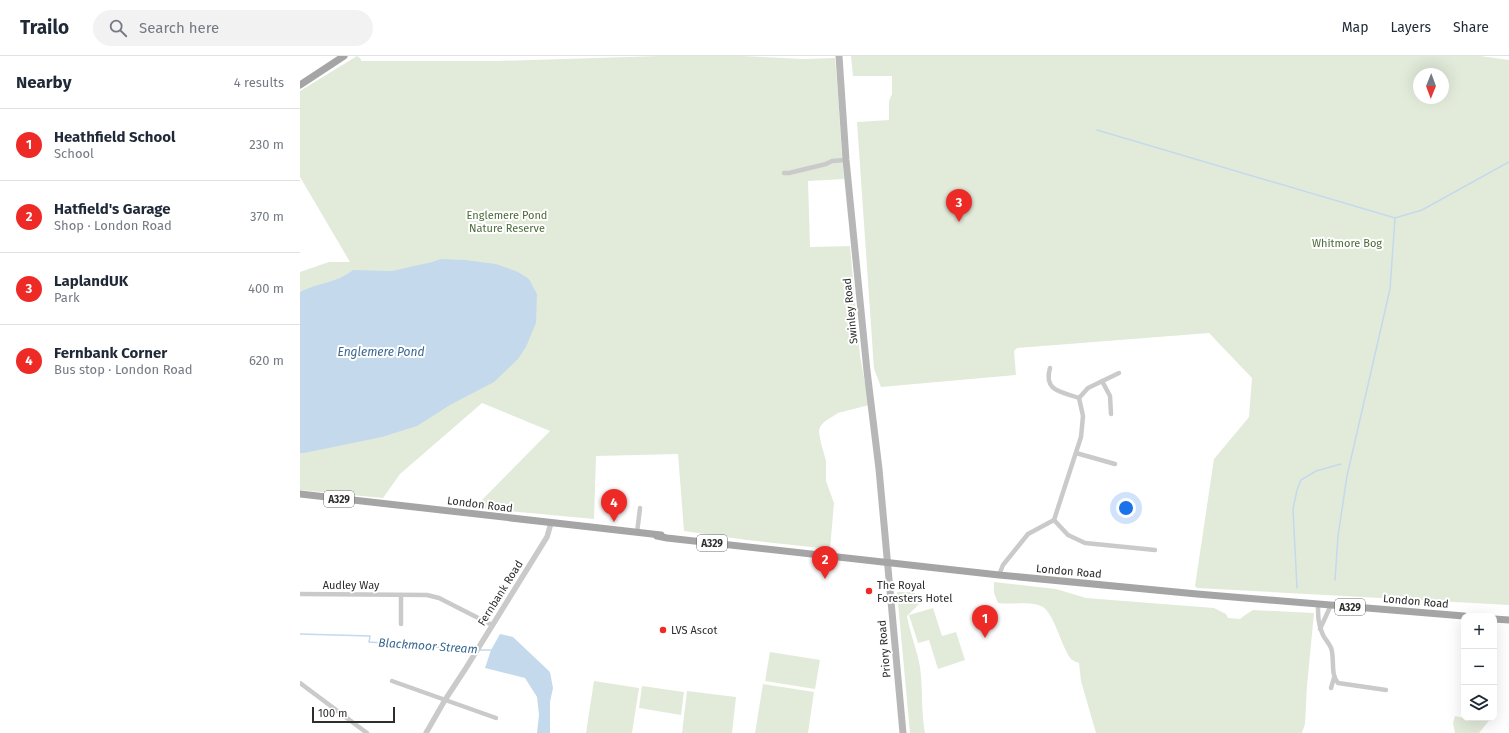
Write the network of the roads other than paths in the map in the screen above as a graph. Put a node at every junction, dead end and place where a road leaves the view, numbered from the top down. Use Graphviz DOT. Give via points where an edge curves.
graph roads {
  1 [pos="344,56"];
  2 [pos="839,56"];
  3 [pos="300,85"];
  4 [pos="846,160"];
  5 [pos="784,173"];
  6 [pos="1050,368"];
  7 [pos="1119,373"];
  8 [pos="1102,381"];
  9 [pos="1079,398"];
  10 [pos="1111,414"];
  11 [pos="1076,453"];
  12 [pos="1115,464"];
  13 [pos="300,494"];
  14 [pos="640,508"];
  15 [pos="1054,520"];
  16 [pos="551,523"];
  17 [pos="637,533"];
  18 [pos="1155,550"];
  19 [pos="888,563"];
  20 [pos="999,575"];
  21 [pos="300,594"];
  22 [pos="401,595"];
  23 [pos="1318,604"];
  24 [pos="1331,605"];
  25 [pos="1461,616"];
  26 [pos="1497,619"];
  27 [pos="1509,620"];
  28 [pos="401,624"];
  29 [pos="492,626"];
  30 [pos="1320,629"];
  31 [pos="1334,678"];
  32 [pos="392,681"];
  33 [pos="300,684"];
  34 [pos="1331,688"];
  35 [pos="1386,690"];
  36 [pos="445,700"];
  37 [pos="496,718"];
  38 [pos="429,732"];
  39 [pos="367,733"];
  40 [pos="903,733"];
  1 -- 3 [label="main road"];
  2 -- 4 [label="main road, Swinley Road"];
  4 -- 5 [label="street" via="832,161 789,174"];
  4 -- 19 [label="main road, Swinley Road"];
  6 -- 9 [label="street" via="1048,375 1053,389"];
  7 -- 8 [label="street"];
  8 -- 9 [label="street" via="1088,388"];
  8 -- 10 [label="street" via="1110,396"];
  9 -- 11 [label="street" via="1083,428"];
  11 -- 12 [label="street"];
  11 -- 15 [label="street"];
  13 -- 16 [label="main road, London Road / A329"];
  14 -- 17 [label="street"];
  15 -- 18 [label="street" via="1068,535 1085,543"];
  15 -- 20 [label="street" via="1028,534 1002,565"];
  16 -- 17 [label="main road, London Road / A329"];
  16 -- 29 [label="street, Fernbank Road" via="547,537"];
  17 -- 19 [label="main road, London Road / A329"];
  19 -- 20 [label="main road, London Road / A329"];
  19 -- 40 [label="main road, Priory Road"];
  20 -- 23 [label="main road, London Road / A329"];
  21 -- 22 [label="street, Audley Way"];
  22 -- 28 [label="street"];
  22 -- 29 [label="street, Audley Way" via="435,597"];
  23 -- 24 [label="main road, London Road / A329"];
  23 -- 30 [label="street"];
  24 -- 25 [label="main road, London Road / A329"];
  24 -- 30 [label="street"];
  26 -- 27 [label="main road"];
  29 -- 36 [label="street, Fernbank Road"];
  30 -- 31 [label="street" via="1332,650"];
  31 -- 34 [label="street"];
  31 -- 35 [label="street" via="1338,683"];
  32 -- 36 [label="street"];
  33 -- 39 [label="street"];
  36 -- 37 [label="street"];
  36 -- 38 [label="street, Fernbank Road"];
}
